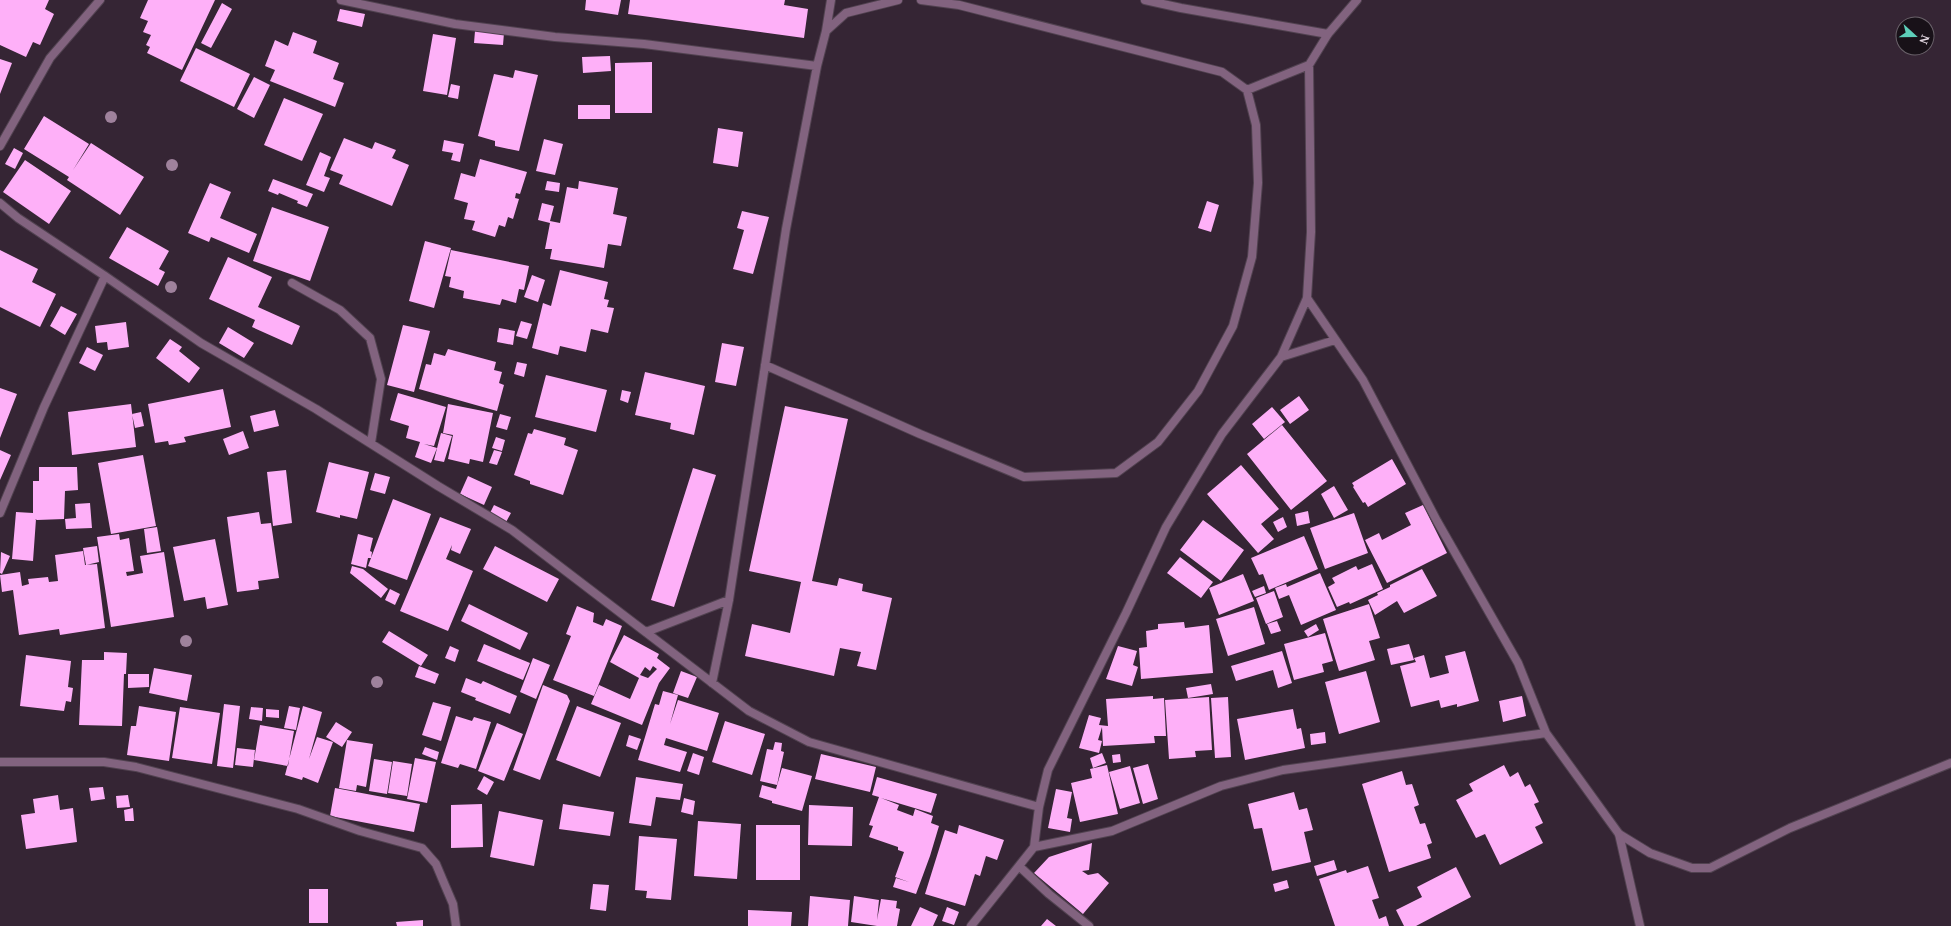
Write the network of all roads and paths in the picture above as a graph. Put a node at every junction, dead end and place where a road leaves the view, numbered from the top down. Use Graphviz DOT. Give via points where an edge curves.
graph roads {
  1 [pos="100,0"];
  2 [pos="341,0"];
  3 [pos="831,0"];
  4 [pos="898,0"];
  5 [pos="921,0"];
  6 [pos="1145,0"];
  7 [pos="1358,0"];
  8 [pos="826,32"];
  9 [pos="1328,34"];
  10 [pos="1309,65"];
  11 [pos="816,66"];
  12 [pos="1247,90"];
  13 [pos="0,146"];
  14 [pos="0,203"];
  15 [pos="105,276"];
  16 [pos="292,283"];
  17 [pos="1307,298"];
  18 [pos="1335,340"];
  19 [pos="1280,357"];
  20 [pos="766,365"];
  21 [pos="371,442"];
  22 [pos="0,513"];
  23 [pos="729,600"];
  24 [pos="646,632"];
  25 [pos="712,683"];
  26 [pos="1546,733"];
  27 [pos="0,762"];
  28 [pos="1951,763"];
  29 [pos="1039,807"];
  30 [pos="1619,834"];
  31 [pos="1034,847"];
  32 [pos="1020,867"];
  33 [pos="456,926"];
  34 [pos="971,926"];
  35 [pos="1089,926"];
  36 [pos="1640,926"];
  1 -- 13 [label="street" via="50,58"];
  2 -- 11 [label="street" via="463,25 555,37 644,44"];
  3 -- 8 [label="street"];
  4 -- 8 [label="street" via="846,13"];
  5 -- 12 [label="street" via="959,5 1222,72"];
  6 -- 9 [label="street"];
  7 -- 9 [label="street"];
  8 -- 11 [label="street"];
  9 -- 10 [label="street"];
  10 -- 12 [label="street"];
  10 -- 17 [label="street" via="1312,232"];
  11 -- 20 [label="street" via="786,229"];
  12 -- 20 [label="street" via="1256,125 1258,183 1252,257 1233,326 1198,391 1158,442 1116,473 1024,477"];
  14 -- 15 [label="street" via="18,218"];
  15 -- 21 [label="street" via="201,343"];
  15 -- 22 [label="street" via="44,407"];
  16 -- 21 [label="street" via="340,310 370,338 381,379"];
  17 -- 18 [label="street"];
  17 -- 19 [label="street"];
  18 -- 19 [label="street"];
  18 -- 26 [label="street" via="1363,380 1437,521 1518,663"];
  19 -- 29 [label="street" via="1222,434 1166,527 1048,770"];
  20 -- 23 [label="street"];
  21 -- 24 [label="street" via="512,530"];
  23 -- 24 [label="street"];
  23 -- 25 [label="street"];
  24 -- 25 [label="street"];
  25 -- 29 [label="street" via="749,711 808,742"];
  26 -- 30 [label="street"];
  26 -- 31 [label="street" via="1284,770 1221,786 1112,831"];
  27 -- 33 [label="street" via="104,762 136,767 298,809 360,831 422,848 436,864 453,904"];
  28 -- 30 [label="street" via="1790,828 1710,868 1692,868 1650,853"];
  29 -- 31 [label="street"];
  30 -- 36 [label="street"];
  31 -- 32 [label="street"];
  32 -- 34 [label="street"];
  32 -- 35 [label="street"];
}
